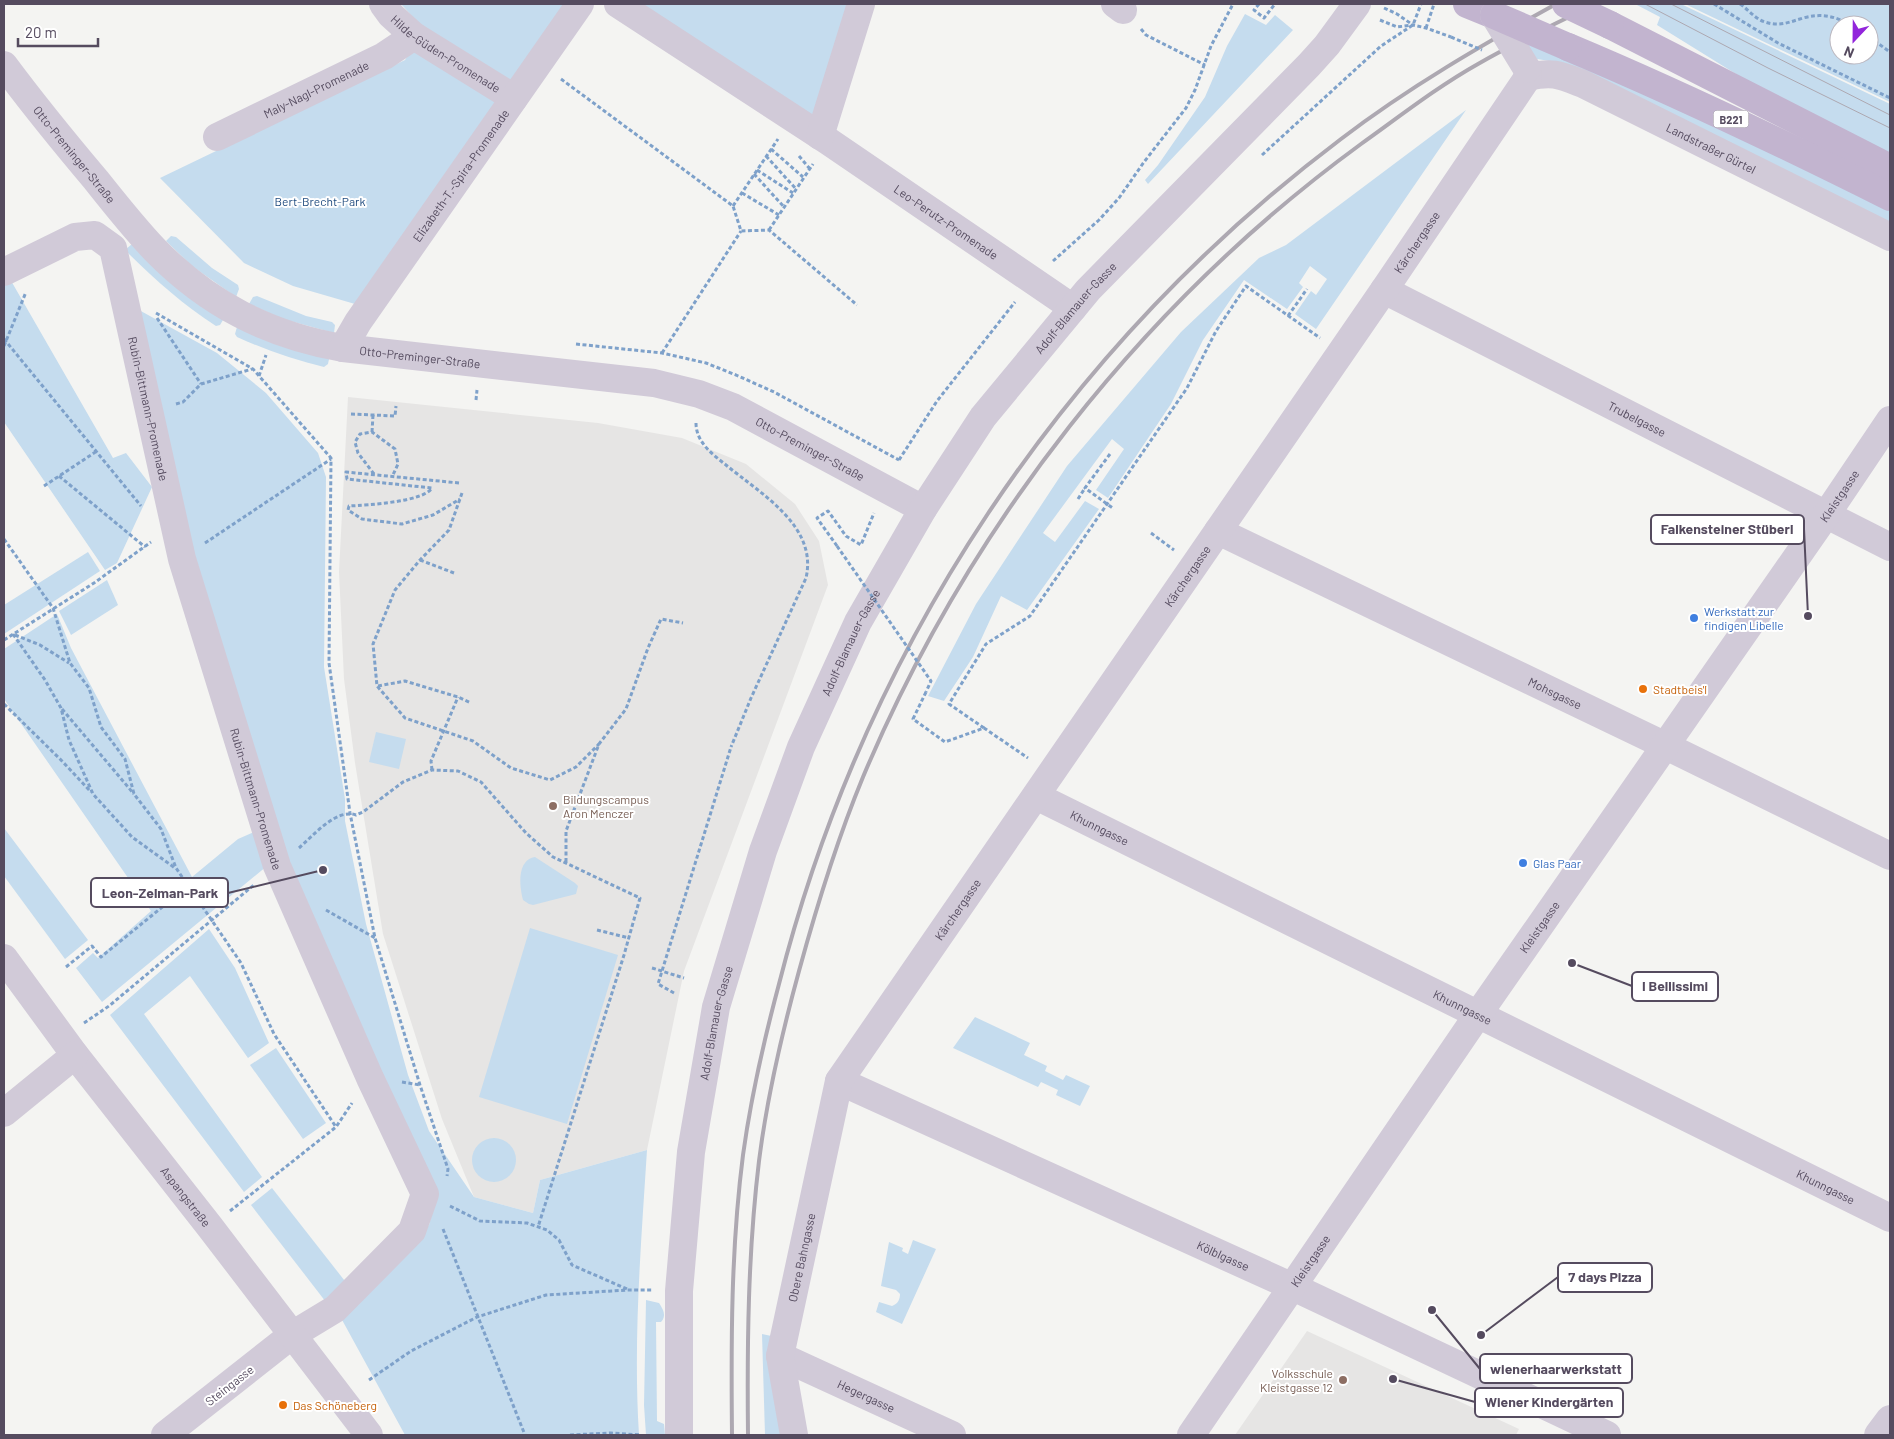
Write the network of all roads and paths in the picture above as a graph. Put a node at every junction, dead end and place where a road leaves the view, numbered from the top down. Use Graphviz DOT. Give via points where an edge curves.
graph roads {
  1 [pos="580,4"];
  2 [pos="618,4"];
  3 [pos="861,4"];
  4 [pos="1233,4"];
  5 [pos="1259,4"];
  6 [pos="1275,4"];
  7 [pos="1357,4"];
  8 [pos="1421,4"];
  9 [pos="1434,4"];
  10 [pos="1467,4"];
  11 [pos="1566,4"];
  12 [pos="1714,4"];
  13 [pos="1740,4"];
  14 [pos="392,8"];
  15 [pos="1397,14"];
  16 [pos="1494,15"];
  17 [pos="1829,15"];
  18 [pos="1224,21"];
  19 [pos="1413,25"];
  20 [pos="1426,28"];
  21 [pos="1146,35"];
  22 [pos="414,36"];
  23 [pos="1451,37"];
  24 [pos="1879,44"];
  25 [pos="1890,50"];
  26 [pos="539,63"];
  27 [pos="4,65"];
  28 [pos="1205,65"];
  29 [pos="1528,73"];
  30 [pos="514,98"];
  31 [pos="1890,98"];
  32 [pos="820,136"];
  33 [pos="217,137"];
  34 [pos="778,138"];
  35 [pos="772,149"];
  36 [pos="766,156"];
  37 [pos="1256,160"];
  38 [pos="811,166"];
  39 [pos="1890,168"];
  40 [pos="757,170"];
  41 [pos="754,174"];
  42 [pos="804,177"];
  43 [pos="796,188"];
  44 [pos="742,193"];
  45 [pos="793,193"];
  46 [pos="1890,197"];
  47 [pos="733,206"];
  48 [pos="784,207"];
  49 [pos="779,215"];
  50 [pos="769,230"];
  51 [pos="741,231"];
  52 [pos="1890,237"];
  53 [pos="43,253"];
  54 [pos="4,272"];
  55 [pos="1307,289"];
  56 [pos="1384,290"];
  57 [pos="857,305"];
  58 [pos="1073,308"];
  59 [pos="1288,316"];
  60 [pos="5,340"];
  61 [pos="4,346"];
  62 [pos="343,348"];
  63 [pos="1341,352"];
  64 [pos="662,353"];
  65 [pos="266,355"];
  66 [pos="253,369"];
  67 [pos="259,376"];
  68 [pos="201,384"];
  69 [pos="396,406"];
  70 [pos="149,411"];
  71 [pos="351,414"];
  72 [pos="373,415"];
  73 [pos="1890,420"];
  74 [pos="696,428"];
  75 [pos="372,432"];
  76 [pos="96,451"];
  77 [pos="1110,454"];
  78 [pos="331,458"];
  79 [pos="374,475"];
  80 [pos="59,476"];
  81 [pos="392,477"];
  82 [pos="458,483"];
  83 [pos="44,486"];
  84 [pos="1085,488"];
  85 [pos="462,493"];
  86 [pos="460,499"];
  87 [pos="1078,499"];
  88 [pos="1107,504"];
  89 [pos="143,509"];
  90 [pos="923,509"];
  91 [pos="1114,509"];
  92 [pos="1826,515"];
  93 [pos="174,525"];
  94 [pos="1218,531"];
  95 [pos="4,539"];
  96 [pos="861,545"];
  97 [pos="145,547"];
  98 [pos="1890,547"];
  99 [pos="182,559"];
  100 [pos="420,560"];
  101 [pos="454,573"];
  102 [pos="53,608"];
  103 [pos="889,614"];
  104 [pos="883,622"];
  105 [pos="683,623"];
  106 [pos="13,634"];
  107 [pos="4,640"];
  108 [pos="70,663"];
  109 [pos="377,686"];
  110 [pos="458,696"];
  111 [pos="471,703"];
  112 [pos="4,704"];
  113 [pos="61,708"];
  114 [pos="984,728"];
  115 [pos="444,730"];
  116 [pos="600,744"];
  117 [pos="1664,745"];
  118 [pos="432,770"];
  119 [pos="1043,785"];
  120 [pos="93,794"];
  121 [pos="134,794"];
  122 [pos="350,813"];
  123 [pos="1890,856"];
  124 [pos="566,863"];
  125 [pos="176,868"];
  126 [pos="281,876"];
  127 [pos="188,886"];
  128 [pos="211,920"];
  129 [pos="597,930"];
  130 [pos="375,938"];
  131 [pos="629,938"];
  132 [pos="4,958"];
  133 [pos="66,967"];
  134 [pos="662,972"];
  135 [pos="684,978"];
  136 [pos="674,993"];
  137 [pos="1479,1013"];
  138 [pos="69,1046"];
  139 [pos="370,1078"];
  140 [pos="839,1081"];
  141 [pos="4,1113"];
  142 [pos="336,1127"];
  143 [pos="447,1177"];
  144 [pos="434,1199"];
  145 [pos="1890,1218"];
  146 [pos="538,1226"];
  147 [pos="210,1227"];
  148 [pos="1293,1287"];
  149 [pos="628,1290"];
  150 [pos="679,1291"];
  151 [pos="477,1316"];
  152 [pos="292,1335"];
  153 [pos="780,1356"];
  154 [pos="369,1380"];
  155 [pos="1890,1419"];
  156 [pos="1194,1432"];
  157 [pos="165,1435"];
  158 [pos="369,1435"];
  159 [pos="525,1435"];
  160 [pos="570,1435"];
  161 [pos="641,1435"];
  162 [pos="679,1435"];
  163 [pos="794,1435"];
  164 [pos="952,1435"];
  165 [pos="1607,1435"];
  166 [pos="1878,1435"];
  1 -- 26 [label="street, Elizabeth-T.-Spira-Promenade"];
  2 -- 32 [label="street"];
  3 -- 32 [label="street"];
  4 -- 18 [label="path"];
  5 -- 6 [label="path" via="1254,10 1264,18"];
  7 -- 58 [label="street, Adolf-Blamauer-Gasse" via="1309,66"];
  8 -- 19 [label="path"];
  9 -- 20 [label="path"];
  10 -- 16 [label="main road, B221"];
  11 -- 39 [label="main road, B221, bridge"];
  12 -- 31 [label="path" via="1778,43"];
  13 -- 17 [label="path" via="1764,22 1774,24"];
  14 -- 22 [label="street, Hilde-Güden-Promenade"];
  15 -- 19 [label="path"];
  16 -- 29 [label="street, bridge"];
  16 -- 46 [label="main road, B221, bridge" via="1747,126"];
  19 -- 20 [label="path"];
  19 -- 37 [label="path" via="1381,46"];
  20 -- 23 [label="path"];
  21 -- 28 [label="path"];
  22 -- 30 [label="street, Hilde-Güden-Promenade"];
  22 -- 33 [label="street, Maly-Nagl-Promenade" via="384,56"];
  24 -- 25 [label="path"];
  26 -- 30 [label="street, Elizabeth-T.-Spira-Promenade"];
  26 -- 47 [label="path"];
  27 -- 62 [label="street, Otto-Preminger-Straße" via="154,250 203,292 237,314 271,329 310,342"];
  29 -- 52 [label="street, Landstraßer Gürtel" via="1561,75 1583,84"];
  29 -- 56 [label="street, Kärchergasse"];
  30 -- 62 [label="street, Elizabeth-T.-Spira-Promenade"];
  32 -- 58 [label="street, Leo-Perutz-Promenade"];
  34 -- 35 [label="path"];
  35 -- 36 [label="path"];
  35 -- 42 [label="path"];
  36 -- 40 [label="path"];
  36 -- 43 [label="path"];
  38 -- 42 [label="path"];
  40 -- 41 [label="path"];
  40 -- 45 [label="path"];
  41 -- 44 [label="path"];
  41 -- 48 [label="path"];
  42 -- 43 [label="path"];
  43 -- 45 [label="path"];
  44 -- 47 [label="path"];
  44 -- 49 [label="path"];
  45 -- 48 [label="path"];
  47 -- 51 [label="path"];
  48 -- 49 [label="path"];
  49 -- 50 [label="path"];
  50 -- 51 [label="path"];
  50 -- 57 [label="path"];
  51 -- 64 [label="path"];
  53 -- 54 [label="street"];
  53 -- 60 [label="path"];
  53 -- 70 [label="street, Rubin-Bittmann-Promenade" via="75,237 94,235 113,248"];
  55 -- 59 [label="path"];
  56 -- 63 [label="street, Kärchergasse"];
  56 -- 92 [label="street, Trubelgasse"];
  58 -- 90 [label="street, Adolf-Blamauer-Gasse" via="983,417"];
  59 -- 63 [label="path"];
  59 -- 88 [label="path" via="1246,286 1216,330 1187,388"];
  60 -- 61 [label="path"];
  60 -- 76 [label="path"];
  62 -- 90 [label="street, Otto-Preminger-Straße" via="654,384 699,394 733,406"];
  63 -- 94 [label="street, Kärchergasse"];
  65 -- 67 [label="path"];
  66 -- 67 [label="path"];
  66 -- 68 [label="path"];
  66 -- 68 [label="path" via="153,311"];
  67 -- 78 [label="path"];
  68 -- 70 [label="path" via="183,402"];
  69 -- 72 [label="path" via="395,416"];
  70 -- 93 [label="street, Rubin-Bittmann-Promenade"];
  71 -- 72 [label="path"];
  72 -- 75 [label="path"];
  73 -- 92 [label="street, Kleistgasse"];
  74 -- 134 [label="path, bridge" via="707,450 790,519 808,554 808,564 806,578 748,704 732,747"];
  75 -- 79 [label="path" via="360,434 355,442 358,453"];
  75 -- 81 [label="path" via="395,449 398,464"];
  76 -- 80 [label="path"];
  76 -- 89 [label="path"];
  77 -- 84 [label="path"];
  78 -- 99 [label="path"];
  78 -- 122 [label="path" via="329,663"];
  79 -- 81 [label="path"];
  79 -- 86 [label="path" via="346,472 347,479 432,488 429,493 398,502 349,506 348,510 362,519 402,524 433,515"];
  80 -- 83 [label="path"];
  80 -- 97 [label="path"];
  81 -- 82 [label="path"];
  84 -- 87 [label="path"];
  84 -- 88 [label="path"];
  85 -- 86 [label="path"];
  86 -- 100 [label="path" via="449,530"];
  88 -- 91 [label="path"];
  88 -- 114 [label="path" via="1030,616 986,644 949,704"];
  90 -- 150 [label="street, Adolf-Blamauer-Gasse" via="858,622 801,747 763,852 716,1008 691,1152"];
  92 -- 98 [label="street, Trubelgasse"];
  92 -- 117 [label="street, Kleistgasse"];
  93 -- 97 [label="path"];
  93 -- 99 [label="street, Rubin-Bittmann-Promenade"];
  94 -- 117 [label="street, Mohsgasse"];
  94 -- 119 [label="street, Kärchergasse"];
  95 -- 102 [label="path"];
  96 -- 114 [label="path, bridge" via="846,536 828,511 817,518 931,681 912,719 945,742"];
  97 -- 102 [label="path"];
  99 -- 126 [label="street, Rubin-Bittmann-Promenade"];
  100 -- 101 [label="path"];
  100 -- 109 [label="path" via="395,590 373,644"];
  102 -- 106 [label="path"];
  102 -- 108 [label="path"];
  103 -- 104 [label="path"];
  105 -- 116 [label="path" via="661,619 626,709"];
  106 -- 107 [label="path"];
  106 -- 108 [label="path"];
  106 -- 113 [label="path"];
  108 -- 121 [label="path" via="89,688 102,727 125,759"];
  109 -- 110 [label="path" via="405,681"];
  109 -- 115 [label="path" via="405,718"];
  110 -- 111 [label="path"];
  110 -- 115 [label="path"];
  112 -- 120 [label="path"];
  113 -- 120 [label="path" via="69,740"];
  113 -- 121 [label="path"];
  114 -- 119 [label="path"];
  115 -- 116 [label="path" via="473,742 511,768 550,780 576,767"];
  115 -- 118 [label="path" via="431,761"];
  116 -- 124 [label="path" via="566,831"];
  117 -- 123 [label="street, Mohsgasse"];
  117 -- 137 [label="street, Kleistgasse"];
  118 -- 122 [label="path" via="403,782 363,812"];
  118 -- 124 [label="path" via="458,771 481,782 526,833 553,857"];
  119 -- 137 [label="street, Khunngasse"];
  119 -- 140 [label="street, Kärchergasse"];
  120 -- 125 [label="path" via="132,837"];
  121 -- 125 [label="path" via="161,829"];
  122 -- 126 [label="path" via="337,816"];
  122 -- 130 [label="path"];
  124 -- 131 [label="path" via="640,898"];
  125 -- 127 [label="path"];
  126 -- 128 [label="path"];
  126 -- 130 [label="path"];
  126 -- 139 [label="street, Rubin-Bittmann-Promenade"];
  127 -- 128 [label="path"];
  127 -- 133 [label="path" via="101,957 92,946"];
  128 -- 138 [label="path" via="109,1006"];
  128 -- 142 [label="path" via="241,964 274,1034"];
  129 -- 131 [label="path"];
  130 -- 143 [label="path" via="448,1169"];
  131 -- 146 [label="path"];
  132 -- 138 [label="street, Aspangstraße"];
  134 -- 135 [label="path" via="652,968"];
  134 -- 136 [label="path, bridge" via="658,984"];
  137 -- 145 [label="street, Khunngasse"];
  137 -- 148 [label="street, Kleistgasse"];
  138 -- 141 [label="street"];
  138 -- 147 [label="street, Aspangstraße"];
  139 -- 142 [label="path"];
  139 -- 144 [label="street, Rubin-Bittmann-Promenade"];
  140 -- 148 [label="street, Kölblgasse"];
  140 -- 153 [label="street, Obere Bahngasse"];
  142 -- 147 [label="path"];
  144 -- 146 [label="path" via="480,1221"];
  144 -- 151 [label="path"];
  144 -- 152 [label="street" via="412,1231 335,1309"];
  146 -- 149 [label="path" via="559,1240 572,1265"];
  147 -- 152 [label="street, Aspangstraße"];
  148 -- 156 [label="street, Kleistgasse"];
  148 -- 165 [label="street, Kölblgasse"];
  149 -- 150 [label="path"];
  149 -- 151 [label="path" via="546,1295"];
  150 -- 162 [label="street, Adolf-Blamauer-Gasse"];
  151 -- 154 [label="path" via="411,1351"];
  151 -- 159 [label="path"];
  152 -- 157 [label="street, Steingasse"];
  152 -- 158 [label="street, Aspangstraße"];
  153 -- 163 [label="street, Obere Bahngasse"];
  153 -- 164 [label="street, Hegergasse"];
  155 -- 166 [label="street"];
  160 -- 161 [label="path"];
}
